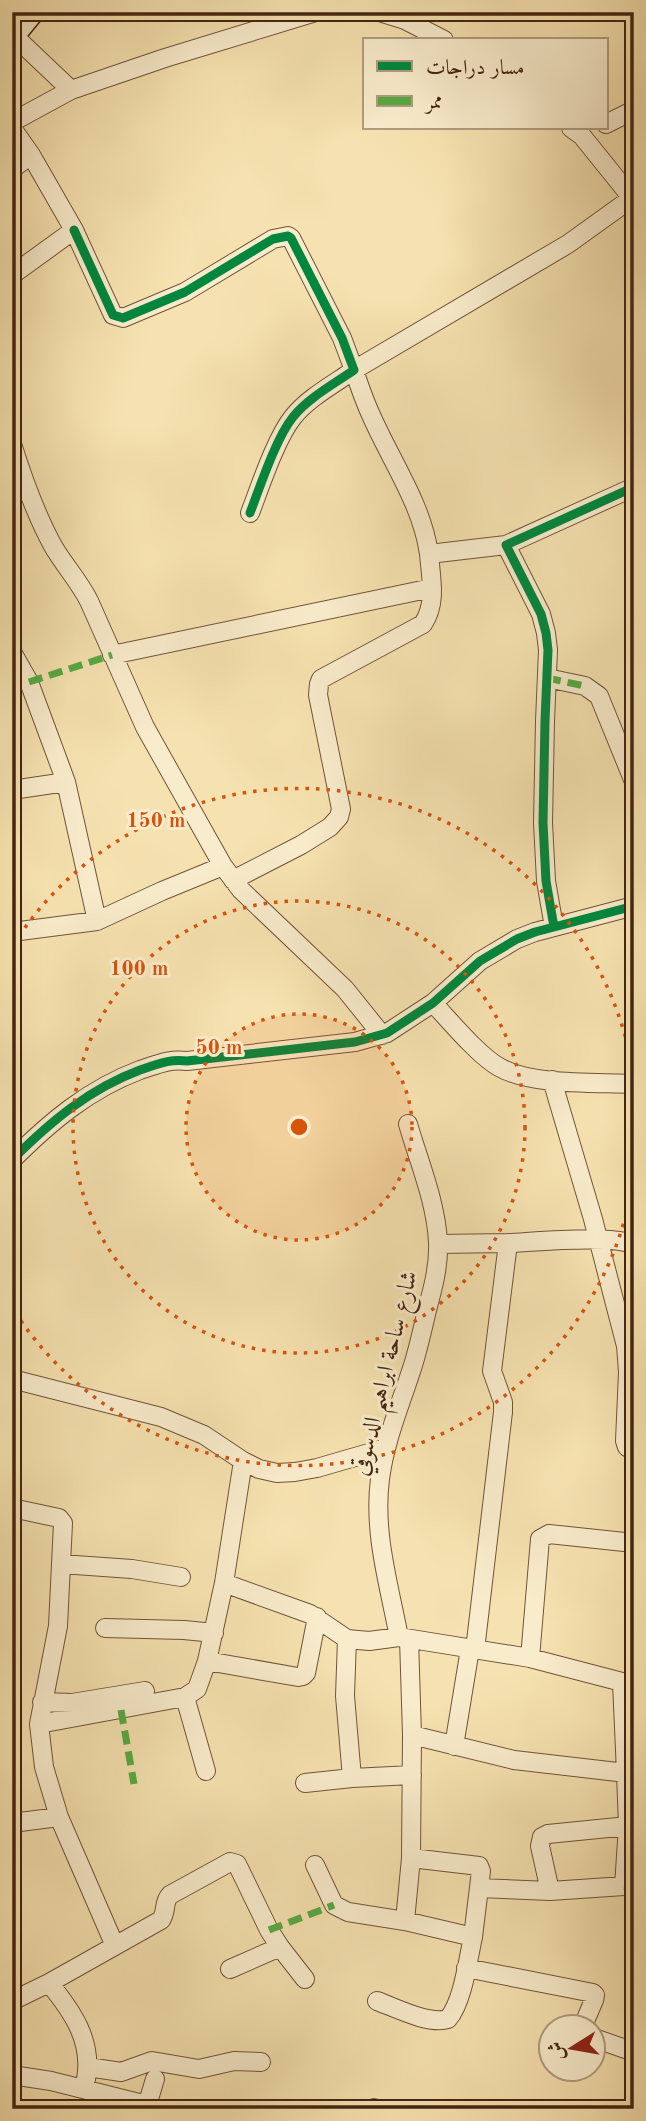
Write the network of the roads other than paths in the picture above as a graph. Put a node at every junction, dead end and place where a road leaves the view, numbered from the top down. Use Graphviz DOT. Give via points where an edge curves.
graph roads {
  1 [pos="30,12"];
  2 [pos="316,12"];
  3 [pos="379,12"];
  4 [pos="12,34"];
  5 [pos="440,38"];
  6 [pos="71,90"];
  7 [pos="634,110"];
  8 [pos="12,122"];
  9 [pos="608,123"];
  10 [pos="12,128"];
  11 [pos="577,132"];
  12 [pos="31,155"];
  13 [pos="12,169"];
  14 [pos="633,200"];
  15 [pos="74,230"];
  16 [pos="12,275"];
  17 [pos="354,370"];
  18 [pos="12,444"];
  19 [pos="634,487"];
  20 [pos="250,513"];
  21 [pos="506,545"];
  22 [pos="429,554"];
  23 [pos="432,588"];
  24 [pos="12,652"];
  25 [pos="112,655"];
  26 [pos="547,678"];
  27 [pos="66,782"];
  28 [pos="634,782"];
  29 [pos="12,790"];
  30 [pos="228,873"];
  31 [pos="634,906"];
  32 [pos="97,921"];
  33 [pos="554,927"];
  34 [pos="12,932"];
  35 [pos="433,1003"];
  36 [pos="382,1035"];
  37 [pos="552,1080"];
  38 [pos="634,1084"];
  39 [pos="408,1124"];
  40 [pos="12,1160"];
  41 [pos="598,1240"];
  42 [pos="508,1243"];
  43 [pos="438,1244"];
  44 [pos="634,1245"];
  45 [pos="12,1379"];
  46 [pos="386,1448"];
  47 [pos="634,1451"];
  48 [pos="243,1461"];
  49 [pos="12,1508"];
  50 [pos="634,1543"];
  51 [pos="61,1564"];
  52 [pos="181,1577"];
  53 [pos="224,1583"];
  54 [pos="317,1617"];
  55 [pos="106,1628"];
  56 [pos="214,1633"];
  57 [pos="404,1638"];
  58 [pos="347,1639"];
  59 [pos="473,1650"];
  60 [pos="530,1658"];
  61 [pos="207,1661"];
  62 [pos="628,1682"];
  63 [pos="145,1690"];
  64 [pos="185,1697"];
  65 [pos="42,1702"];
  66 [pos="39,1724"];
  67 [pos="412,1735"];
  68 [pos="454,1746"];
  69 [pos="206,1772"];
  70 [pos="626,1773"];
  71 [pos="412,1775"];
  72 [pos="352,1778"];
  73 [pos="305,1783"];
  74 [pos="59,1817"];
  75 [pos="12,1823"];
  76 [pos="628,1826"];
  77 [pos="411,1858"];
  78 [pos="315,1865"];
  79 [pos="479,1888"];
  80 [pos="550,1891"];
  81 [pos="405,1922"];
  82 [pos="473,1937"];
  83 [pos="115,1946"];
  84 [pos="280,1947"];
  85 [pos="466,1968"];
  86 [pos="230,1969"];
  87 [pos="305,1979"];
  88 [pos="49,1983"];
  89 [pos="12,2001"];
  90 [pos="377,2001"];
  91 [pos="589,2012"];
  92 [pos="608,2043"];
  93 [pos="634,2052"];
  94 [pos="261,2062"];
  95 [pos="88,2067"];
  96 [pos="12,2075"];
  97 [pos="155,2079"];
  98 [pos="83,2089"];
  99 [pos="146,2107"];
  1 -- 4 [label="main road"];
  2 -- 6 [label="street"];
  3 -- 5 [label="street"];
  4 -- 6 [label="street"];
  6 -- 8 [label="street"];
  7 -- 9 [label="street"];
  10 -- 12 [label="street"];
  11 -- 14 [label="street"];
  12 -- 13 [label="street"];
  12 -- 15 [label="street"];
  14 -- 17 [label="street" via="568,244"];
  15 -- 16 [label="street"];
  15 -- 17 [label="street" via="113,315 122,318 185,292 273,239 288,236"];
  17 -- 20 [label="street" via="292,418"];
  17 -- 22 [label="street" via="416,508"];
  18 -- 25 [label="street" via="53,546 81,585"];
  19 -- 21 [label="street"];
  21 -- 22 [label="street"];
  21 -- 26 [label="street" via="541,614 548,650"];
  22 -- 23 [label="street"];
  23 -- 25 [label="street"];
  23 -- 30 [label="street" via="431,610 423,624 329,674 319,684 339,817 301,845"];
  24 -- 27 [label="street" via="29,682"];
  25 -- 30 [label="street" via="145,726"];
  26 -- 28 [label="street" via="585,686 599,696"];
  26 -- 33 [label="street" via="543,824"];
  27 -- 29 [label="street"];
  27 -- 32 [label="street"];
  30 -- 32 [label="street" via="162,891"];
  30 -- 36 [label="street" via="345,989"];
  31 -- 33 [label="street"];
  32 -- 34 [label="street"];
  33 -- 35 [label="street" via="499,949"];
  35 -- 36 [label="street"];
  35 -- 37 [label="street" via="499,1067"];
  36 -- 40 [label="street" via="355,1042 170,1060 88,1096"];
  37 -- 38 [label="street"];
  37 -- 41 [label="street"];
  39 -- 43 [label="street, شارع ساحة ابراهيم الدسوقي" via="434,1213"];
  41 -- 42 [label="street"];
  41 -- 44 [label="street"];
  41 -- 47 [label="street" via="626,1346 625,1441"];
  42 -- 43 [label="street"];
  42 -- 59 [label="street" via="492,1371 503,1412"];
  43 -- 46 [label="street, شارع ساحة ابراهيم الدسوقي" via="436,1275 415,1360"];
  45 -- 48 [label="street" via="162,1417 204,1435"];
  46 -- 48 [label="street" via="295,1472 277,1473"];
  46 -- 57 [label="street, شارع ساحة ابراهيم الدسوقي" via="378,1510 380,1542"];
  48 -- 53 [label="street"];
  49 -- 51 [label="street" via="62,1520"];
  50 -- 60 [label="street" via="542,1536"];
  51 -- 52 [label="street"];
  51 -- 65 [label="street" via="58,1626"];
  53 -- 54 [label="street"];
  53 -- 56 [label="street"];
  54 -- 58 [label="street"];
  54 -- 61 [label="street" via="303,1676"];
  55 -- 56 [label="street"];
  56 -- 61 [label="street"];
  57 -- 58 [label="street"];
  57 -- 59 [label="street"];
  57 -- 67 [label="street, شارع ساحة ابراهيم الدسوقي"];
  58 -- 72 [label="street" via="345,1696"];
  59 -- 60 [label="street"];
  59 -- 68 [label="street"];
  60 -- 62 [label="street"];
  61 -- 64 [label="street" via="197,1689"];
  62 -- 70 [label="street"];
  63 -- 65 [label="street" via="72,1703"];
  64 -- 66 [label="street"];
  64 -- 69 [label="street"];
  65 -- 66 [label="street"];
  66 -- 74 [label="street" via="44,1767"];
  67 -- 68 [label="street"];
  67 -- 71 [label="street, شارع ساحة ابراهيم الدسوقي"];
  68 -- 70 [label="street" via="538,1764"];
  70 -- 76 [label="street"];
  71 -- 72 [label="street"];
  71 -- 77 [label="street, شارع ساحة ابراهيم الدسوقي"];
  72 -- 73 [label="street"];
  74 -- 75 [label="street"];
  74 -- 83 [label="street"];
  76 -- 80 [label="street" via="624,1886"];
  76 -- 80 [label="street" via="542,1837"];
  77 -- 79 [label="street" via="478,1865"];
  77 -- 81 [label="street, شارع ساحة ابراهيم الدسوقي"];
  78 -- 81 [label="street" via="334,1906"];
  79 -- 80 [label="street"];
  79 -- 82 [label="street"];
  81 -- 82 [label="street"];
  82 -- 85 [label="street"];
  83 -- 84 [label="street" via="161,1920 170,1895 234,1862"];
  83 -- 88 [label="street"];
  84 -- 86 [label="street"];
  84 -- 87 [label="street"];
  85 -- 90 [label="street" via="452,2014 445,2021"];
  85 -- 91 [label="street" via="593,1993"];
  88 -- 89 [label="street"];
  88 -- 95 [label="street" via="83,2035"];
  92 -- 93 [label="street"];
  94 -- 95 [label="street" via="234,2061 190,2069 152,2061 121,2072"];
  95 -- 98 [label="street"];
  96 -- 98 [label="street"];
  97 -- 99 [label="street"];
  98 -- 99 [label="street"];
}
